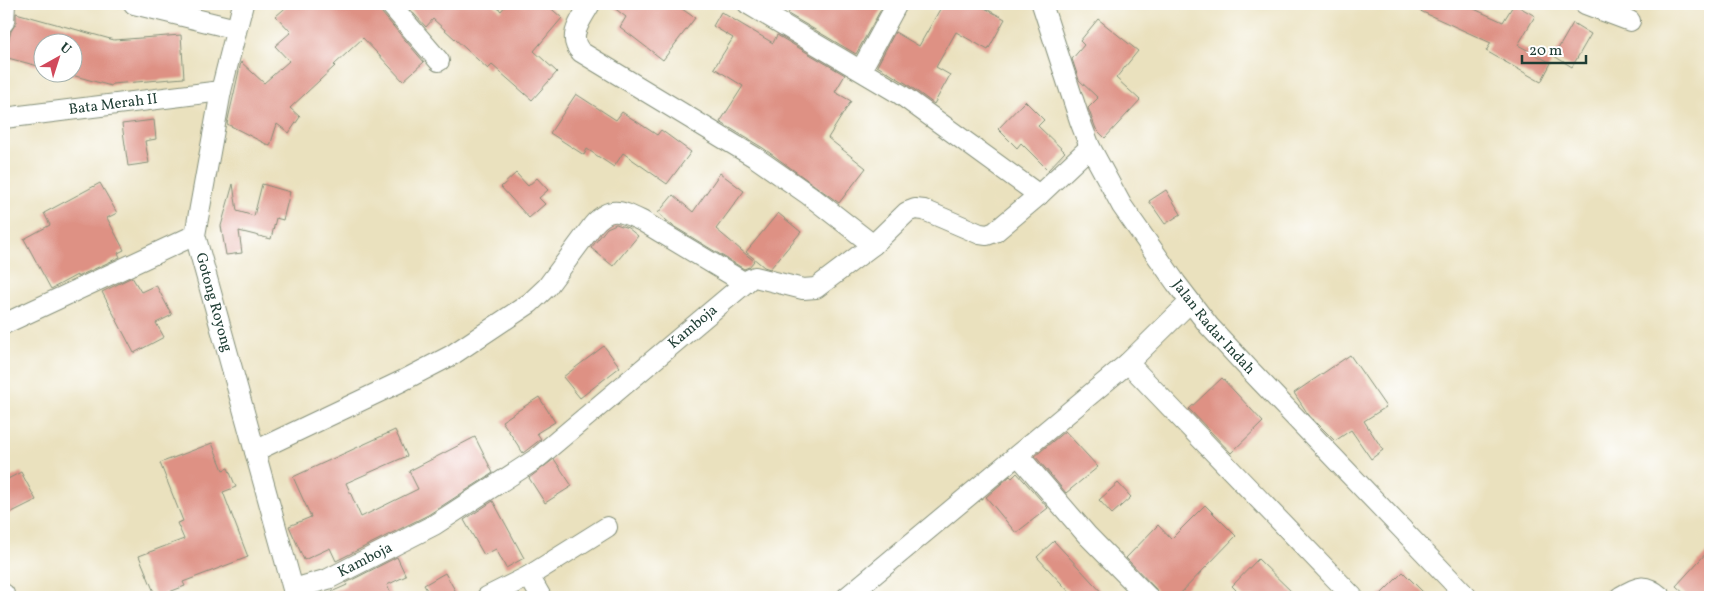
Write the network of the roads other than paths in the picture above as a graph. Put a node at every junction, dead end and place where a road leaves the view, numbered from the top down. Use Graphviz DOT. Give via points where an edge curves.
graph roads {
  1 [pos="5,4"];
  2 [pos="134,4"];
  3 [pos="243,4"];
  4 [pos="390,4"];
  5 [pos="590,4"];
  6 [pos="748,4"];
  7 [pos="896,4"];
  8 [pos="1042,4"];
  9 [pos="1585,4"];
  10 [pos="1630,21"];
  11 [pos="4,22"];
  12 [pos="236,28"];
  13 [pos="439,60"];
  14 [pos="861,70"];
  15 [pos="221,91"];
  16 [pos="4,118"];
  17 [pos="1090,148"];
  18 [pos="1039,195"];
  19 [pos="195,235"];
  20 [pos="873,245"];
  21 [pos="745,283"];
  22 [pos="1190,302"];
  23 [pos="4,324"];
  24 [pos="1128,364"];
  25 [pos="255,451"];
  26 [pos="1018,455"];
  27 [pos="607,527"];
  28 [pos="529,576"];
  29 [pos="295,593"];
  30 [pos="4,594"];
  31 [pos="5,597"];
  32 [pos="487,597"];
  33 [pos="541,597"];
  34 [pos="847,597"];
  35 [pos="1148,597"];
  36 [pos="1352,597"];
  37 [pos="1467,597"];
  38 [pos="1620,597"];
  39 [pos="1661,597"];
  1 -- 11 [label="street"];
  2 -- 12 [label="street"];
  3 -- 12 [label="street, Gotong Royong"];
  4 -- 13 [label="street"];
  5 -- 20 [label="street" via="575,33 576,47 581,52 756,158 810,195"];
  6 -- 14 [label="street"];
  7 -- 14 [label="street"];
  8 -- 17 [label="street, Jalan Radar Indah"];
  9 -- 10 [label="street"];
  12 -- 15 [label="street, Gotong Royong"];
  14 -- 18 [label="street" via="922,109"];
  15 -- 16 [label="street, Bata Merah II"];
  15 -- 19 [label="street, Gotong Royong"];
  17 -- 18 [label="street"];
  17 -- 22 [label="street, Jalan Radar Indah" via="1122,206"];
  18 -- 20 [label="street" via="987,236 915,209 907,212"];
  19 -- 23 [label="street"];
  19 -- 25 [label="street, Gotong Royong"];
  20 -- 21 [label="street" via="816,288 755,277"];
  21 -- 25 [label="street" via="642,221 628,214 607,212 600,216 547,287 530,303 426,370"];
  21 -- 29 [label="street, Kamboja" via="536,459 434,525"];
  22 -- 24 [label="street"];
  22 -- 37 [label="street, Jalan Radar Indah" via="1248,368"];
  24 -- 26 [label="street"];
  24 -- 36 [label="street"];
  25 -- 29 [label="street, Gotong Royong"];
  26 -- 34 [label="street"];
  26 -- 35 [label="street"];
  27 -- 28 [label="street"];
  28 -- 32 [label="street"];
  28 -- 33 [label="street"];
  30 -- 31 [label="street"];
  38 -- 39 [label="street" via="1643,587 1650,588"];
}
